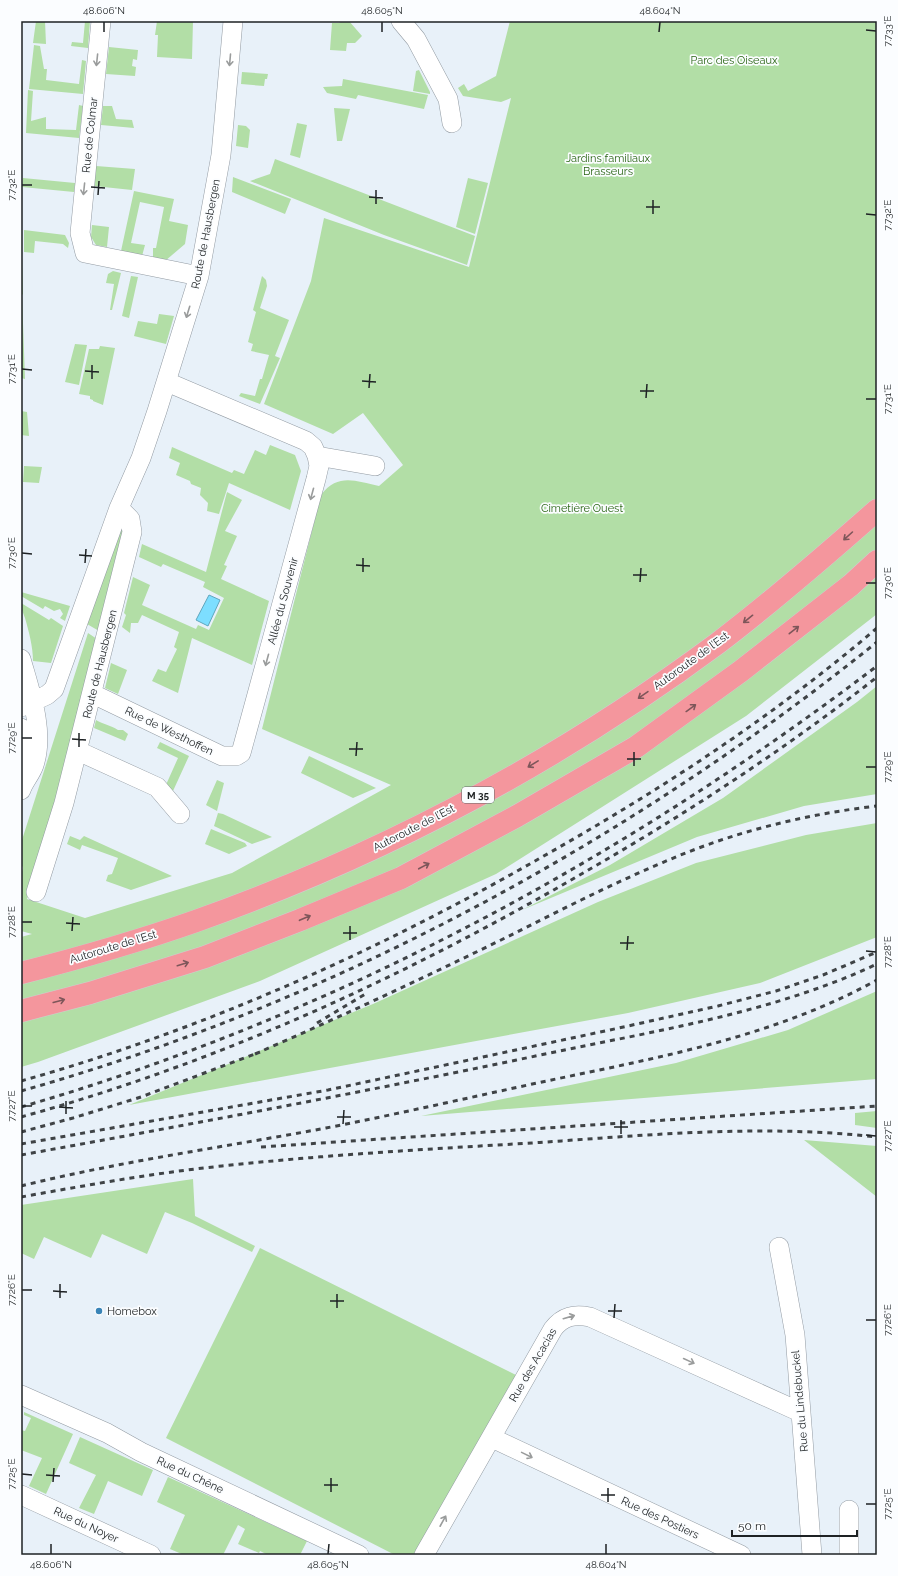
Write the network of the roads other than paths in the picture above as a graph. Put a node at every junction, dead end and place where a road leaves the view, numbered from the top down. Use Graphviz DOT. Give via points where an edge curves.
graph roads {
  1 [pos="101,21"];
  2 [pos="233,21"];
  3 [pos="401,21"];
  4 [pos="452,123"];
  5 [pos="199,276"];
  6 [pos="167,382"];
  7 [pos="317,456"];
  8 [pos="375,466"];
  9 [pos="119,508"];
  10 [pos="877,510"];
  11 [pos="877,561"];
  12 [pos="21,659"];
  13 [pos="93,694"];
  14 [pos="27,704"];
  15 [pos="21,728"];
  16 [pos="244,746"];
  17 [pos="78,751"];
  18 [pos="22,788"];
  19 [pos="180,814"];
  20 [pos="36,892"];
  21 [pos="21,973"];
  22 [pos="21,1011"];
  23 [pos="779,1247"];
  24 [pos="21,1395"];
  25 [pos="800,1412"];
  26 [pos="492,1438"];
  27 [pos="21,1495"];
  28 [pos="849,1510"];
  29 [pos="151,1555"];
  30 [pos="359,1555"];
  31 [pos="424,1555"];
  32 [pos="742,1555"];
  33 [pos="812,1555"];
  34 [pos="849,1555"];
  1 -- 5 [label="street, Rue de Colmar, one-way" via="80,233 85,253"];
  2 -- 5 [label="street, Route de Hausbergen, one-way" via="221,155"];
  3 -- 4 [label="street" via="416,40 448,99"];
  5 -- 6 [label="street, Route de Hausbergen, one-way"];
  6 -- 7 [label="street" via="306,441 313,447"];
  6 -- 9 [label="street, Route de Hausbergen" via="141,458"];
  7 -- 8 [label="street"];
  7 -- 16 [label="street, Allée du Souvenir, one-way" via="319,466 316,479"];
  9 -- 13 [label="street, Route de Hausbergen" via="130,519 132,532"];
  9 -- 14 [label="street, Route de Hausbergen" via="54,690"];
  10 -- 21 [label="highway, Autoroute de l’Est / M 35, one-way" via="818,562 718,642 616,714 504,782 391,840 284,887 196,921"];
  22 -- 11 [label="highway, one-way" via="90,993 205,957 401,878 518,816 636,747 741,671 851,585"];
  12 -- 14 [label="street"];
  13 -- 16 [label="street, Rue de Westhoffen" via="222,756 236,756"];
  13 -- 17 [label="street, Route de Hausbergen"];
  14 -- 18 [label="street" via="36,719 36,751 34,765"];
  15 -- 18 [label="street" via="24,744"];
  17 -- 19 [label="street" via="157,787"];
  17 -- 20 [label="street, Route de Hausbergen"];
  23 -- 25 [label="street, Rue du Lindebuckel" via="795,1335"];
  24 -- 30 [label="street, Rue du Chêne" via="107,1433"];
  26 -- 25 [label="street, Rue des Acacias, one-way" via="553,1329 559,1322 572,1315 590,1317 617,1328"];
  25 -- 33 [label="street, Rue du Lindebuckel"];
  31 -- 26 [label="street, Rue des Acacias, one-way"];
  26 -- 32 [label="street, Rue des Postiers, one-way"];
  27 -- 29 [label="street, Rue du Noyer"];
  28 -- 34 [label="street"];
}
